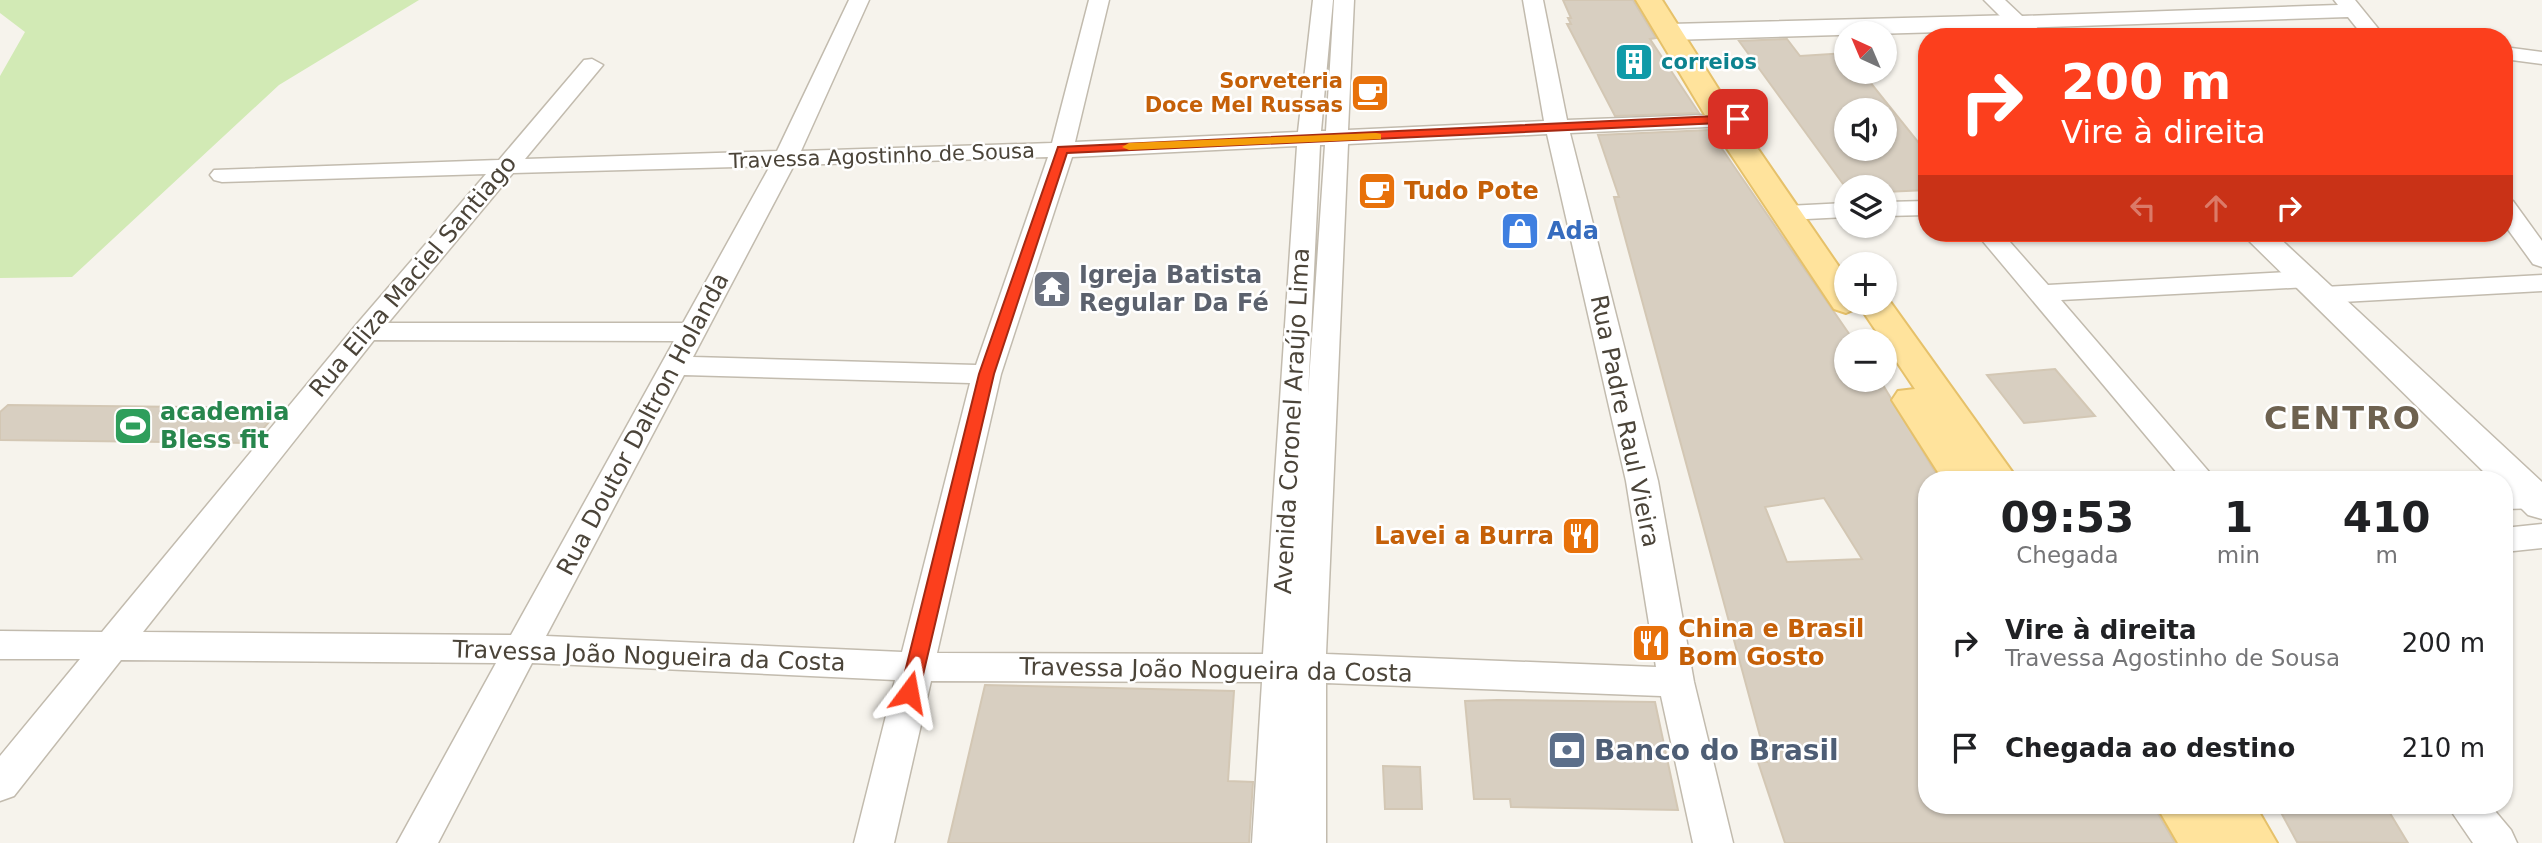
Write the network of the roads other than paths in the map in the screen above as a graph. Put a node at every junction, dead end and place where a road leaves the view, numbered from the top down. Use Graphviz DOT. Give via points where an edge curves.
graph roads {
  1 [pos="859,0"];
  2 [pos="1099,0"];
  3 [pos="1323,0"];
  4 [pos="1344,0"];
  5 [pos="1533,0"];
  6 [pos="1649,0"];
  7 [pos="1678,0"];
  8 [pos="1994,0"];
  9 [pos="2348,5"];
  10 [pos="2025,28"];
  11 [pos="2039,28"];
  12 [pos="2367,28"];
  13 [pos="1918,30"];
  14 [pos="1684,32"];
  15 [pos="1331,34"];
  16 [pos="2513,54"];
  17 [pos="2542,58"];
  18 [pos="592,65"];
  19 [pos="1738,119"];
  20 [pos="1557,128"];
  21 [pos="1322,138"];
  22 [pos="1062,150"];
  23 [pos="785,160"];
  24 [pos="503,168"];
  25 [pos="222,175"];
  26 [pos="1918,208"];
  27 [pos="1897,209"];
  28 [pos="1834,211"];
  29 [pos="1799,212"];
  30 [pos="2513,218"];
  31 [pos="1997,242"];
  32 [pos="2266,242"];
  33 [pos="1836,252"];
  34 [pos="2540,252"];
  35 [pos="1834,280"];
  36 [pos="2542,282"];
  37 [pos="2316,287"];
  38 [pos="2041,293"];
  39 [pos="1882,315"];
  40 [pos="366,331"];
  41 [pos="693,332"];
  42 [pos="676,366"];
  43 [pos="987,374"];
  44 [pos="1897,378"];
  45 [pos="1958,471"];
  46 [pos="1992,471"];
  47 [pos="2193,471"];
  48 [pos="2502,471"];
  49 [pos="2513,482"];
  50 [pos="2530,499"];
  51 [pos="2542,536"];
  52 [pos="2513,539"];
  53 [pos="0,645"];
  54 [pos="113,646"];
  55 [pos="522,649"];
  56 [pos="915,667"];
  57 [pos="1293,668"];
  58 [pos="1676,682"];
  59 [pos="0,784"];
  60 [pos="2187,814"];
  61 [pos="2233,814"];
  62 [pos="2473,814"];
  63 [pos="417,843"];
  64 [pos="874,843"];
  65 [pos="1272,843"];
  66 [pos="1306,843"];
  67 [pos="1713,843"];
  68 [pos="2207,843"];
  69 [pos="2251,843"];
  70 [pos="2497,843"];
  1 -- 23 [label="street, Rua Doutor Daltron Holanda"];
  2 -- 22 [label="street"];
  3 -- 15 [label="street, Avenida Coronel Araújo Lima"];
  4 -- 15 [label="street, Avenida Coronel Araújo Lima"];
  5 -- 20 [label="street, Rua Padre Raul Vieira"];
  6 -- 14 [label="main road"];
  7 -- 14 [label="main road"];
  8 -- 10 [label="street"];
  9 -- 11 [label="street"];
  9 -- 12 [label="street"];
  13 -- 14 [label="street"];
  14 -- 19 [label="main road"];
  15 -- 21 [label="street, Avenida Coronel Araújo Lima"];
  16 -- 17 [label="street"];
  18 -- 24 [label="street, Rua Eliza Maciel Santiago"];
  19 -- 20 [label="street, Travessa Agostinho de Sousa"];
  19 -- 29 [label="main road"];
  20 -- 21 [label="street, Travessa Agostinho de Sousa"];
  20 -- 58 [label="street, Rua Padre Raul Vieira" via="1642,481"];
  21 -- 22 [label="street, Travessa Agostinho de Sousa"];
  21 -- 57 [label="street, Avenida Coronel Araújo Lima"];
  22 -- 23 [label="street, Travessa Agostinho de Sousa"];
  22 -- 43 [label="street"];
  23 -- 24 [label="street, Travessa Agostinho de Sousa"];
  23 -- 41 [label="street, Rua Doutor Daltron Holanda"];
  24 -- 25 [label="street, Travessa Agostinho de Sousa"];
  24 -- 40 [label="street, Rua Eliza Maciel Santiago"];
  26 -- 27 [label="street"];
  28 -- 29 [label="street"];
  29 -- 33 [label="main road"];
  29 -- 35 [label="main road"];
  30 -- 34 [label="street"];
  31 -- 38 [label="street"];
  32 -- 37 [label="street"];
  36 -- 37 [label="street"];
  37 -- 38 [label="street"];
  37 -- 48 [label="street"];
  38 -- 47 [label="street"];
  39 -- 46 [label="main road"];
  40 -- 41 [label="street"];
  40 -- 54 [label="street, Rua Eliza Maciel Santiago"];
  41 -- 42 [label="street, Rua Doutor Daltron Holanda"];
  42 -- 43 [label="street"];
  42 -- 55 [label="street, Rua Doutor Daltron Holanda"];
  43 -- 56 [label="street"];
  44 -- 45 [label="main road"];
  49 -- 50 [label="street"];
  51 -- 52 [label="street"];
  53 -- 54 [label="street, Travessa João Nogueira da Costa"];
  54 -- 55 [label="street, Travessa João Nogueira da Costa"];
  54 -- 59 [label="street, Rua Eliza Maciel Santiago"];
  55 -- 56 [label="street, Travessa João Nogueira da Costa"];
  55 -- 63 [label="street, Rua Doutor Daltron Holanda"];
  56 -- 57 [label="street, Travessa João Nogueira da Costa"];
  56 -- 64 [label="street"];
  57 -- 58 [label="street, Travessa João Nogueira da Costa"];
  57 -- 65 [label="street, Avenida Coronel Araújo Lima"];
  57 -- 66 [label="street, Avenida Coronel Araújo Lima"];
  58 -- 67 [label="street, Rua Padre Raul Vieira"];
  60 -- 68 [label="main road"];
  61 -- 69 [label="main road"];
  62 -- 70 [label="street"];
}
